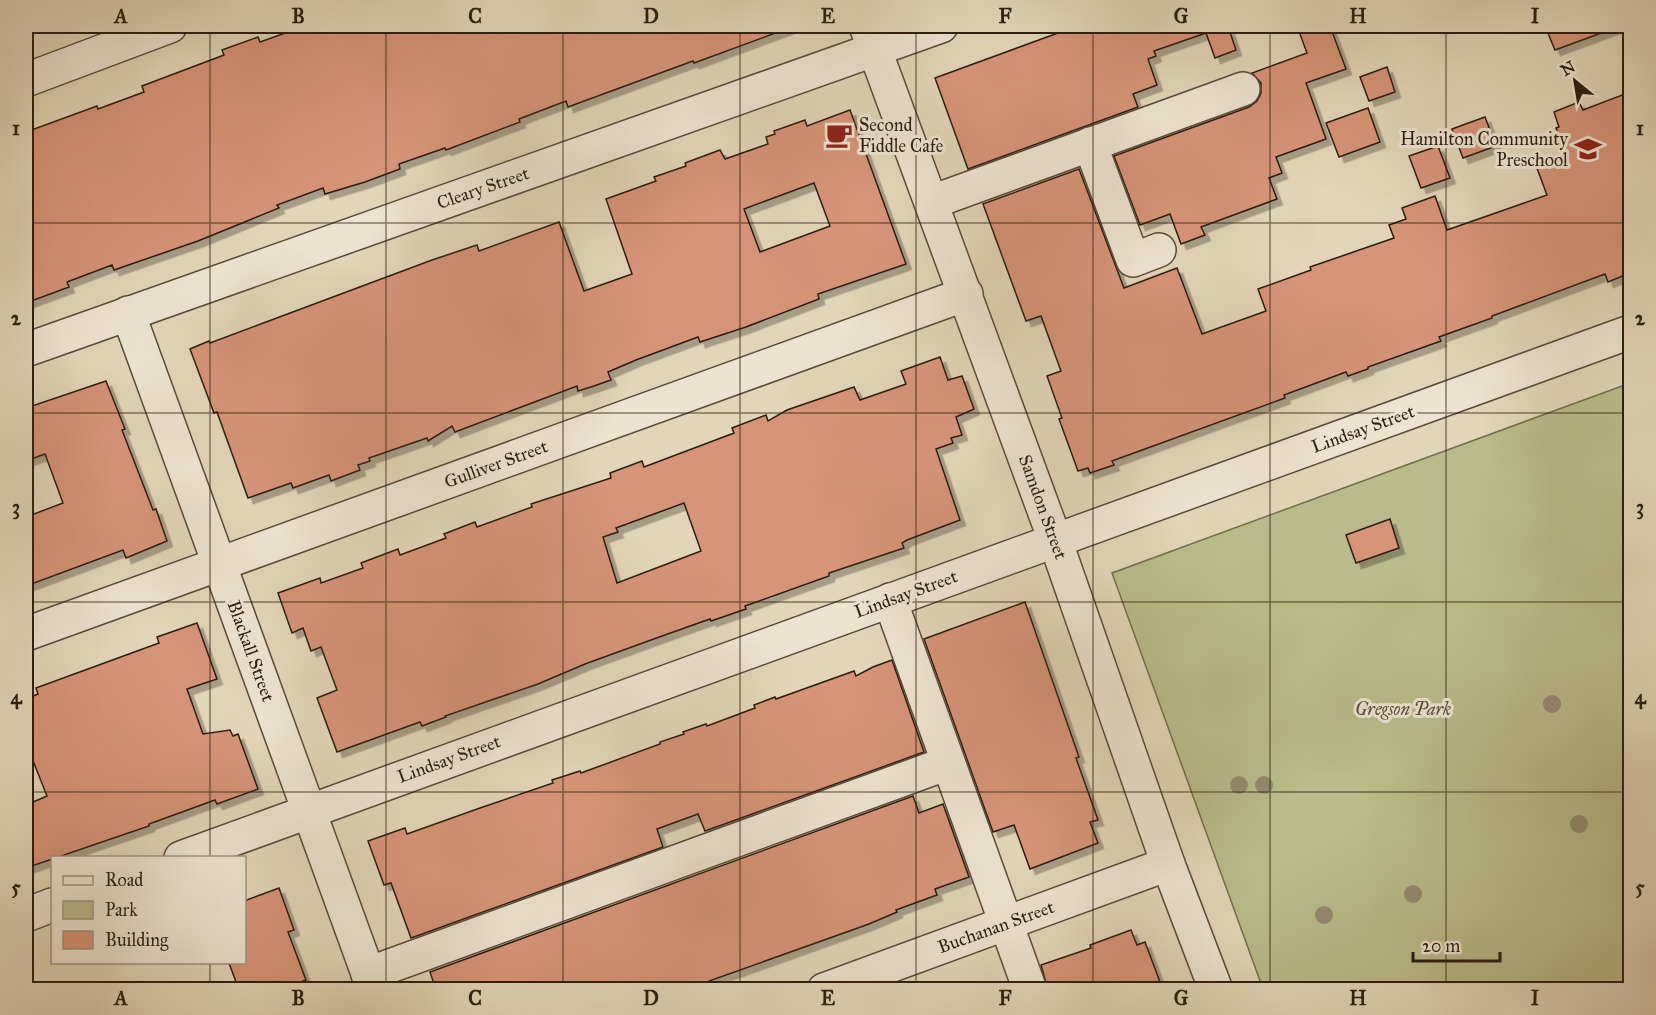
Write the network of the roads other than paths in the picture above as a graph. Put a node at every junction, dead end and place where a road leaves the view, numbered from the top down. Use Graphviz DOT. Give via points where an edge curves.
graph roads {
  1 [pos="170,26"];
  2 [pos="941,26"];
  3 [pos="871,38"];
  4 [pos="26,80"];
  5 [pos="1243,89"];
  6 [pos="1090,144"];
  7 [pos="932,202"];
  8 [pos="1159,250"];
  9 [pos="966,294"];
  10 [pos="128,313"];
  11 [pos="1630,332"];
  12 [pos="26,350"];
  13 [pos="1055,540"];
  14 [pos="219,564"];
  15 [pos="890,600"];
  16 [pos="26,634"];
  17 [pos="948,763"];
  18 [pos="309,810"];
  19 [pos="186,856"];
  20 [pos="1168,864"];
  21 [pos="51,905"];
  22 [pos="26,915"];
  23 [pos="1006,923"];
  24 [pos="371,982"];
  25 [pos="824,990"];
  26 [pos="1030,990"];
  27 [pos="1216,990"];
  1 -- 4 [label="street"];
  2 -- 3 [label="street, Cleary Street"];
  3 -- 7 [label="street, Samdon Street"];
  3 -- 10 [label="street, Cleary Street"];
  5 -- 6 [label="street"];
  6 -- 7 [label="street"];
  6 -- 8 [label="street" via="1132,260"];
  7 -- 9 [label="street, Samdon Street"];
  9 -- 13 [label="street, Samdon Street"];
  9 -- 14 [label="street, Gulliver Street"];
  10 -- 12 [label="street, Cleary Street"];
  10 -- 14 [label="street, Blackall Street"];
  11 -- 13 [label="street, Lindsay Street"];
  13 -- 15 [label="street, Lindsay Street"];
  13 -- 20 [label="street, Samdon Street"];
  14 -- 16 [label="street, Gulliver Street"];
  14 -- 18 [label="street, Blackall Street"];
  15 -- 17 [label="street"];
  15 -- 18 [label="street, Lindsay Street"];
  17 -- 23 [label="street"];
  17 -- 24 [label="street"];
  18 -- 19 [label="street, Lindsay Street"];
  18 -- 24 [label="street, Blackall Street"];
  20 -- 23 [label="street, Buchanan Street"];
  20 -- 27 [label="street, Samdon Street"];
  21 -- 22 [label="street"];
  23 -- 25 [label="street, Buchanan Street"];
  23 -- 26 [label="street"];
}
